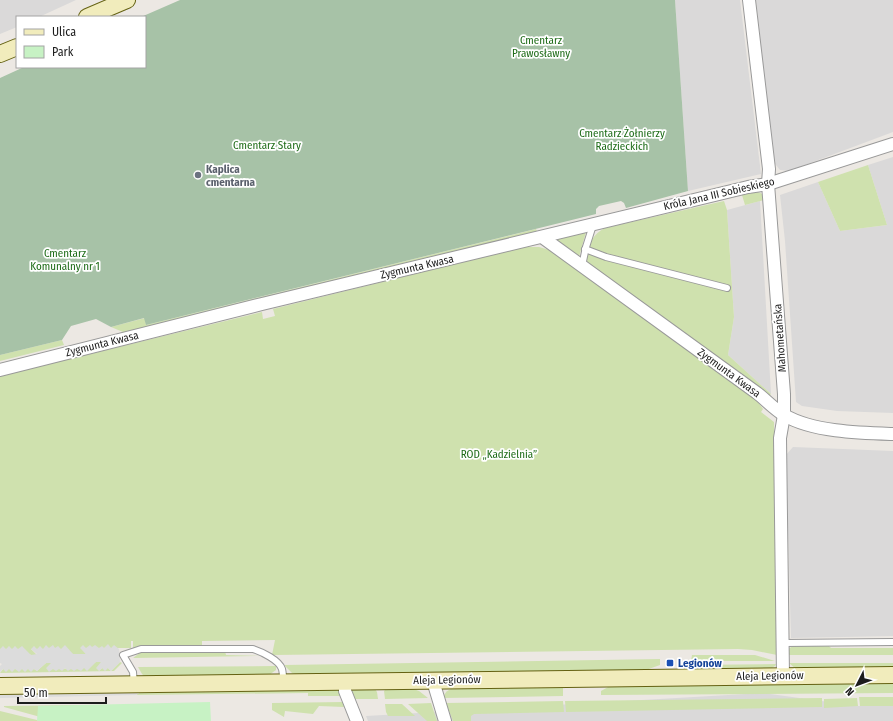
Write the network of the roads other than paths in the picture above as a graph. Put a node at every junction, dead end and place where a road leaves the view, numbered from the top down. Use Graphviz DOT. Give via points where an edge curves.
graph roads {
  1 [pos="127,0"];
  2 [pos="749,0"];
  3 [pos="89,16"];
  4 [pos="16,47"];
  5 [pos="0,54"];
  6 [pos="893,144"];
  7 [pos="768,184"];
  8 [pos="593,224"];
  9 [pos="542,237"];
  10 [pos="585,249"];
  11 [pos="582,266"];
  12 [pos="727,288"];
  13 [pos="0,370"];
  14 [pos="784,415"];
  15 [pos="893,434"];
  16 [pos="893,642"];
  17 [pos="783,643"];
  18 [pos="893,675"];
  19 [pos="783,676"];
  20 [pos="345,681"];
  21 [pos="433,681"];
  22 [pos="284,682"];
  23 [pos="134,684"];
  24 [pos="0,686"];
  25 [pos="357,721"];
  26 [pos="445,721"];
  1 -- 3 [label="street"];
  2 -- 7 [label="street, Mahometańska" via="769,169"];
  4 -- 5 [label="street"];
  6 -- 7 [label="street, Króla Jana III Sobieskiego"];
  7 -- 8 [label="street, Króla Jana III Sobieskiego"];
  7 -- 14 [label="street, Mahometańska"];
  8 -- 9 [label="street, Króla Jana III Sobieskiego"];
  8 -- 10 [label="lane"];
  9 -- 11 [label="street, Zygmunta Kwasa"];
  9 -- 13 [label="street, Zygmunta Kwasa"];
  10 -- 11 [label="lane"];
  10 -- 12 [label="lane" via="606,257"];
  11 -- 14 [label="street, Zygmunta Kwasa"];
  14 -- 15 [label="street, Zygmunta Kwasa" via="801,423 841,432"];
  14 -- 17 [label="street, Mahometańska" via="780,438"];
  16 -- 17 [label="lane"];
  17 -- 19 [label="street, Mahometańska"];
  18 -- 19 [label="street, Aleja Legionów"];
  19 -- 21 [label="street, Aleja Legionów"];
  20 -- 21 [label="street, Aleja Legionów"];
  20 -- 22 [label="street, Aleja Legionów"];
  20 -- 25 [label="street" via="345,691"];
  21 -- 26 [label="street"];
  22 -- 23 [label="street, Aleja Legionów"];
  22 -- 23 [label="lane" via="282,668 278,663 253,648 141,649 123,655 132,672"];
  23 -- 24 [label="street, Aleja Legionów"];
}
